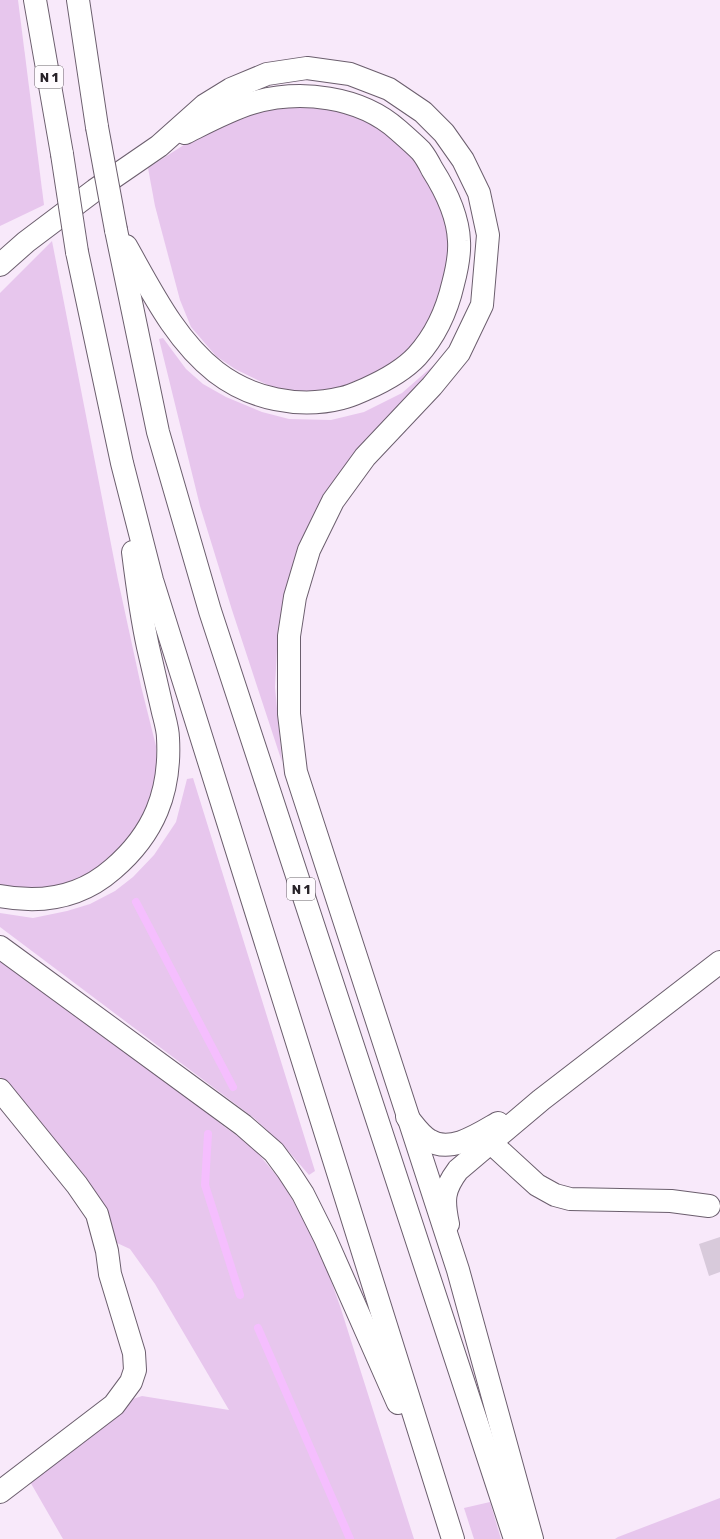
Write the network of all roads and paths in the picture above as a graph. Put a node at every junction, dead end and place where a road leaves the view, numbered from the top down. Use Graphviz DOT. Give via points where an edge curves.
graph roads {
  1 [pos="35,0"];
  2 [pos="78,0"];
  3 [pos="159,146"];
  4 [pos="116,230"];
  5 [pos="0,265"];
  6 [pos="122,463"];
  7 [pos="0,896"];
  8 [pos="0,947"];
  9 [pos="720,962"];
  10 [pos="0,1090"];
  11 [pos="541,1100"];
  12 [pos="407,1118"];
  13 [pos="490,1142"];
  14 [pos="709,1206"];
  15 [pos="458,1270"];
  16 [pos="0,1492"];
  17 [pos="439,1494"];
  18 [pos="453,1539"];
  19 [pos="515,1539"];
  20 [pos="532,1539"];
  1 -- 6 [label="main road, N 1, bridge" via="77,252"];
  2 -- 4 [label="main road, N 1, bridge"];
  3 -- 4 [label="main road" via="252,103 290,96 330,98 365,109 388,121 422,152 446,191 454,212 459,240 458,263 448,303 436,328 416,357 386,380 343,398 308,403 277,400 244,390 217,373 183,339"];
  3 -- 5 [label="main road" via="89,194"];
  3 -- 12 [label="main road" via="205,105 231,89 267,74 307,68 350,74 389,89 423,112 444,133 463,160 479,194 488,235 482,305 459,353 432,386 365,457 333,501 309,550 295,597 289,636 289,714 296,772"];
  4 -- 19 [label="main road, N 1" via="158,432 210,611"];
  6 -- 7 [label="main road" via="141,614 168,737 165,786 159,810 135,848 106,875 91,885 59,897"];
  6 -- 17 [label="main road, N 1" via="152,580"];
  8 -- 17 [label="main road" via="243,1125 274,1152 304,1194"];
  9 -- 11 [label="main road"];
  10 -- 16 [label="main road" via="77,1185 97,1214 110,1274 134,1353 135,1370 131,1382 114,1405"];
  11 -- 12 [label="main road" via="470,1138 450,1145 439,1145 429,1141"];
  11 -- 13 [label="main road"];
  12 -- 15 [label="main road"];
  13 -- 14 [label="main road" via="537,1185 570,1200 671,1201"];
  13 -- 15 [label="main road" via="458,1170 446,1191 446,1216"];
  15 -- 20 [label="main road"];
  17 -- 18 [label="main road, N 1"];
}
